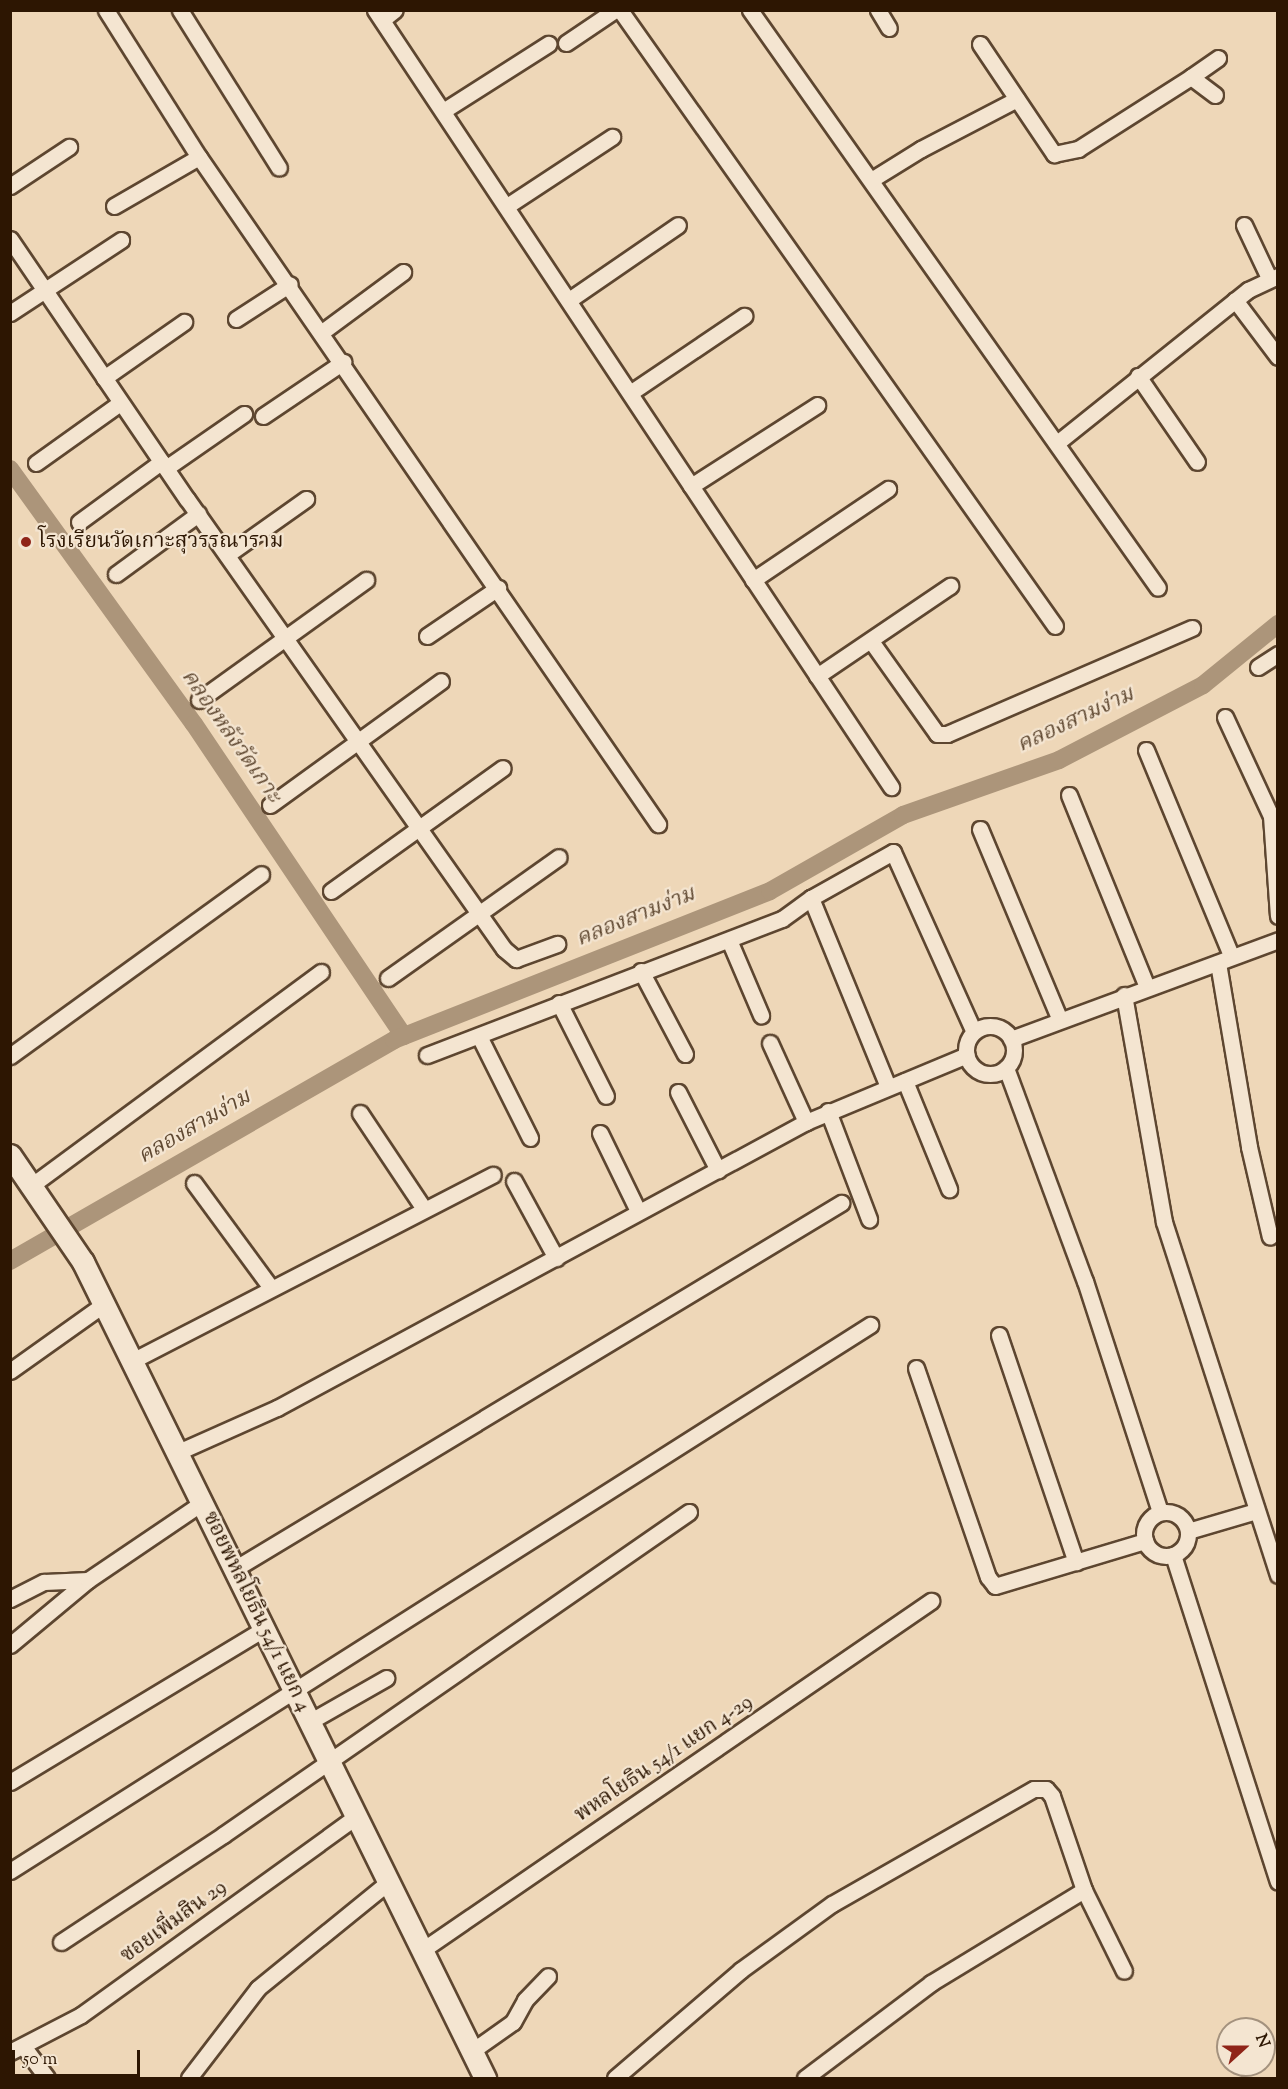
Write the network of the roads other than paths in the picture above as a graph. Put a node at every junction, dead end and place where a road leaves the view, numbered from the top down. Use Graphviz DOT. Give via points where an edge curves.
graph roads {
  1 [pos="106,10"];
  2 [pos="180,10"];
  3 [pos="395,10"];
  4 [pos="615,10"];
  5 [pos="620,10"];
  6 [pos="878,10"];
  7 [pos="753,11"];
  8 [pos="379,15"];
  9 [pos="889,28"];
  10 [pos="566,43"];
  11 [pos="548,44"];
  12 [pos="980,44"];
  13 [pos="1218,58"];
  14 [pos="1191,77"];
  15 [pos="1215,96"];
  16 [pos="1017,99"];
  17 [pos="443,111"];
  18 [pos="612,137"];
  19 [pos="69,147"];
  20 [pos="200,157"];
  21 [pos="279,168"];
  22 [pos="871,180"];
  23 [pos="10,186"];
  24 [pos="114,206"];
  25 [pos="507,206"];
  26 [pos="678,225"];
  27 [pos="1244,225"];
  28 [pos="10,239"];
  29 [pos="121,240"];
  30 [pos="403,272"];
  31 [pos="1273,277"];
  32 [pos="290,284"];
  33 [pos="45,292"];
  34 [pos="569,300"];
  35 [pos="1235,300"];
  36 [pos="10,314"];
  37 [pos="744,316"];
  38 [pos="236,319"];
  39 [pos="184,322"];
  40 [pos="322,332"];
  41 [pos="1278,357"];
  42 [pos="343,362"];
  43 [pos="1138,376"];
  44 [pos="104,378"];
  45 [pos="630,393"];
  46 [pos="120,403"];
  47 [pos="817,405"];
  48 [pos="244,414"];
  49 [pos="262,416"];
  50 [pos="1058,443"];
  51 [pos="1197,462"];
  52 [pos="36,463"];
  53 [pos="164,465"];
  54 [pos="691,486"];
  55 [pos="888,489"];
  56 [pos="306,499"];
  57 [pos="198,514"];
  58 [pos="79,522"];
  59 [pos="227,555"];
  60 [pos="116,574"];
  61 [pos="366,580"];
  62 [pos="753,580"];
  63 [pos="950,586"];
  64 [pos="498,588"];
  65 [pos="1158,588"];
  66 [pos="1055,626"];
  67 [pos="1192,628"];
  68 [pos="427,636"];
  69 [pos="286,638"];
  70 [pos="871,640"];
  71 [pos="1278,654"];
  72 [pos="1258,667"];
  73 [pos="817,676"];
  74 [pos="441,681"];
  75 [pos="199,700"];
  76 [pos="1225,717"];
  77 [pos="357,740"];
  78 [pos="1146,750"];
  79 [pos="503,768"];
  80 [pos="891,787"];
  81 [pos="1069,795"];
  82 [pos="270,805"];
  83 [pos="658,824"];
  84 [pos="419,827"];
  85 [pos="980,829"];
  86 [pos="559,857"];
  87 [pos="261,874"];
  88 [pos="331,891"];
  89 [pos="811,898"];
  90 [pos="480,914"];
  91 [pos="1278,916"];
  92 [pos="729,940"];
  93 [pos="1278,940"];
  94 [pos="557,944"];
  95 [pos="1224,959"];
  96 [pos="641,971"];
  97 [pos="321,972"];
  98 [pos="388,978"];
  99 [pos="1147,987"];
  100 [pos="1124,995"];
  101 [pos="560,1004"];
  102 [pos="761,1015"];
  103 [pos="1060,1020"];
  104 [pos="974,1032"];
  105 [pos="479,1036"];
  106 [pos="1011,1039"];
  107 [pos="770,1043"];
  108 [pos="685,1054"];
  109 [pos="427,1055"];
  110 [pos="967,1055"];
  111 [pos="10,1056"];
  112 [pos="1006,1068"];
  113 [pos="905,1081"];
  114 [pos="888,1087"];
  115 [pos="678,1092"];
  116 [pos="606,1096"];
  117 [pos="828,1111"];
  118 [pos="360,1113"];
  119 [pos="806,1122"];
  120 [pos="600,1133"];
  121 [pos="530,1138"];
  122 [pos="718,1170"];
  123 [pos="18,1172"];
  124 [pos="493,1175"];
  125 [pos="514,1181"];
  126 [pos="195,1183"];
  127 [pos="949,1189"];
  128 [pos="841,1203"];
  129 [pos="423,1209"];
  130 [pos="638,1211"];
  131 [pos="869,1219"];
  132 [pos="1270,1238"];
  133 [pos="556,1258"];
  134 [pos="271,1288"];
  135 [pos="103,1305"];
  136 [pos="870,1325"];
  137 [pos="999,1335"];
  138 [pos="132,1361"];
  139 [pos="916,1368"];
  140 [pos="10,1371"];
  141 [pos="178,1452"];
  142 [pos="203,1502"];
  143 [pos="1256,1511"];
  144 [pos="689,1512"];
  145 [pos="1160,1512"];
  146 [pos="1188,1531"];
  147 [pos="1145,1540"];
  148 [pos="1173,1555"];
  149 [pos="1076,1562"];
  150 [pos="236,1568"];
  151 [pos="1278,1575"];
  152 [pos="88,1580"];
  153 [pos="10,1599"];
  154 [pos="930,1601"];
  155 [pos="264,1629"];
  156 [pos="10,1645"];
  157 [pos="386,1678"];
  158 [pos="293,1690"];
  159 [pos="309,1722"];
  160 [pos="328,1762"];
  161 [pos="10,1782"];
  162 [pos="356,1817"];
  163 [pos="10,1871"];
  164 [pos="1278,1882"];
  165 [pos="387,1883"];
  166 [pos="1084,1890"];
  167 [pos="61,1942"];
  168 [pos="421,1951"];
  169 [pos="1124,1971"];
  170 [pos="548,1976"];
  171 [pos="17,2049"];
  172 [pos="472,2051"];
  173 [pos="479,2076"];
  174 [pos="47,2079"];
  175 [pos="189,2079"];
  176 [pos="615,2079"];
  177 [pos="805,2079"];
  1 -- 20 [label="street"];
  2 -- 21 [label="street"];
  3 -- 8 [label="street"];
  4 -- 10 [label="street"];
  5 -- 66 [label="street"];
  6 -- 9 [label="street"];
  7 -- 22 [label="street"];
  8 -- 17 [label="street"];
  11 -- 17 [label="street"];
  12 -- 16 [label="street"];
  13 -- 14 [label="street"];
  14 -- 15 [label="street"];
  14 -- 16 [label="street" via="1062,155 1049,148"];
  16 -- 22 [label="street"];
  17 -- 25 [label="street"];
  18 -- 25 [label="street"];
  19 -- 23 [label="street"];
  20 -- 24 [label="street"];
  20 -- 32 [label="street"];
  22 -- 50 [label="street"];
  25 -- 34 [label="street"];
  26 -- 34 [label="street"];
  27 -- 31 [label="street"];
  28 -- 33 [label="street"];
  29 -- 33 [label="street"];
  30 -- 40 [label="street"];
  31 -- 35 [label="street"];
  32 -- 38 [label="street"];
  32 -- 40 [label="street"];
  33 -- 36 [label="street"];
  33 -- 44 [label="street"];
  34 -- 45 [label="street"];
  35 -- 41 [label="street"];
  35 -- 43 [label="street"];
  37 -- 45 [label="street"];
  39 -- 44 [label="street"];
  40 -- 42 [label="street"];
  42 -- 49 [label="street"];
  42 -- 64 [label="street"];
  43 -- 50 [label="street"];
  43 -- 51 [label="street"];
  44 -- 46 [label="street"];
  45 -- 54 [label="street"];
  46 -- 52 [label="street"];
  46 -- 53 [label="street"];
  47 -- 54 [label="street"];
  48 -- 53 [label="street"];
  50 -- 65 [label="street"];
  53 -- 57 [label="street"];
  53 -- 58 [label="street"];
  54 -- 62 [label="street"];
  55 -- 62 [label="street"];
  56 -- 59 [label="street"];
  57 -- 59 [label="street"];
  57 -- 60 [label="street"];
  59 -- 69 [label="street"];
  61 -- 69 [label="street"];
  62 -- 73 [label="street"];
  63 -- 70 [label="street"];
  64 -- 68 [label="street"];
  64 -- 83 [label="street"];
  67 -- 70 [label="street" via="947,734 937,734"];
  69 -- 75 [label="street"];
  69 -- 77 [label="street"];
  70 -- 73 [label="street"];
  71 -- 72 [label="street"];
  73 -- 80 [label="street"];
  74 -- 77 [label="street"];
  76 -- 91 [label="street" via="1271,816"];
  77 -- 82 [label="street"];
  77 -- 84 [label="street"];
  78 -- 95 [label="street"];
  79 -- 84 [label="street"];
  81 -- 99 [label="street"];
  84 -- 88 [label="street"];
  84 -- 90 [label="street"];
  85 -- 103 [label="street"];
  86 -- 90 [label="street"];
  87 -- 111 [label="street"];
  89 -- 92 [label="street" via="782,919"];
  89 -- 104 [label="street" via="893,852"];
  89 -- 114 [label="street"];
  90 -- 94 [label="street" via="504,949 516,959"];
  90 -- 98 [label="street"];
  92 -- 96 [label="street"];
  92 -- 102 [label="street"];
  93 -- 95 [label="street"];
  95 -- 99 [label="street"];
  95 -- 132 [label="street" via="1249,1147"];
  96 -- 101 [label="street"];
  96 -- 108 [label="street"];
  97 -- 123 [label="street"];
  99 -- 100 [label="street"];
  100 -- 103 [label="street"];
  100 -- 143 [label="street" via="1164,1222"];
  101 -- 105 [label="street"];
  101 -- 116 [label="street"];
  103 -- 106 [label="street"];
  104 -- 106 [label="street" via="985,1026 997,1027"];
  104 -- 110 [label="street" via="967,1042"];
  105 -- 109 [label="street"];
  105 -- 121 [label="street"];
  106 -- 112 [label="street" via="1013,1057"];
  107 -- 119 [label="street"];
  110 -- 112 [label="street" via="972,1066 983,1073"];
  110 -- 113 [label="street"];
  112 -- 145 [label="street" via="1084,1281"];
  113 -- 114 [label="street"];
  113 -- 127 [label="street"];
  114 -- 117 [label="street"];
  115 -- 122 [label="street"];
  117 -- 119 [label="street"];
  117 -- 131 [label="street"];
  118 -- 129 [label="street"];
  119 -- 122 [label="street"];
  120 -- 130 [label="street"];
  122 -- 130 [label="street"];
  123 -- 135 [label="street, ซอยพหลโยธิน 54/1 แยก 4" via="57,1221 83,1262"];
  124 -- 129 [label="street"];
  125 -- 133 [label="street"];
  126 -- 134 [label="street"];
  128 -- 150 [label="street"];
  129 -- 134 [label="street"];
  130 -- 133 [label="street"];
  133 -- 141 [label="street" via="277,1408"];
  134 -- 138 [label="street"];
  135 -- 138 [label="street, ซอยพหลโยธิน 54/1 แยก 4"];
  135 -- 140 [label="street"];
  136 -- 158 [label="street"];
  137 -- 149 [label="street"];
  138 -- 141 [label="street, ซอยพหลโยธิน 54/1 แยก 4"];
  139 -- 149 [label="street" via="988,1577 995,1586"];
  141 -- 142 [label="street, ซอยพหลโยธิน 54/1 แยก 4"];
  142 -- 150 [label="street, ซอยพหลโยธิน 54/1 แยก 4"];
  142 -- 152 [label="street"];
  143 -- 146 [label="street"];
  143 -- 151 [label="street"];
  144 -- 160 [label="street"];
  145 -- 146 [label="street" via="1181,1517"];
  145 -- 147 [label="street" via="1145,1526"];
  146 -- 148 [label="street" via="1185,1546"];
  147 -- 148 [label="street" via="1159,1555"];
  147 -- 149 [label="street"];
  148 -- 164 [label="street"];
  150 -- 155 [label="street, ซอยพหลโยธิน 54/1 แยก 4"];
  152 -- 153 [label="street" via="44,1582"];
  152 -- 156 [label="street"];
  154 -- 168 [label="street, พหลโยธิน 54/1 แยก 4-29"];
  155 -- 158 [label="street, ซอยพหลโยธิน 54/1 แยก 4"];
  155 -- 161 [label="street"];
  157 -- 159 [label="street"];
  158 -- 159 [label="street, ซอยพหลโยธิน 54/1 แยก 4"];
  158 -- 163 [label="street" via="180,1766"];
  159 -- 160 [label="street, ซอยพหลโยธิน 54/1 แยก 4"];
  160 -- 162 [label="street, ซอยพหลโยธิน 54/1 แยก 4"];
  160 -- 167 [label="street"];
  162 -- 165 [label="street, ซอยพหลโยธิน 54/1 แยก 4"];
  162 -- 171 [label="street, ซอยเพิ่มสิน 29" via="81,2015"];
  165 -- 168 [label="street, ซอยพหลโยธิน 54/1 แยก 4"];
  165 -- 175 [label="street" via="258,1988"];
  166 -- 169 [label="street"];
  166 -- 176 [label="street" via="1052,1796 1046,1789 1034,1790 832,1904 741,1970"];
  166 -- 177 [label="street" via="931,1983"];
  168 -- 172 [label="street, ซอยพหลโยธิน 54/1 แยก 4"];
  170 -- 172 [label="street" via="525,2000 513,2022"];
  171 -- 174 [label="street"];
  172 -- 173 [label="street, ซอยพหลโยธิน 54/1 แยก 4"];
}
